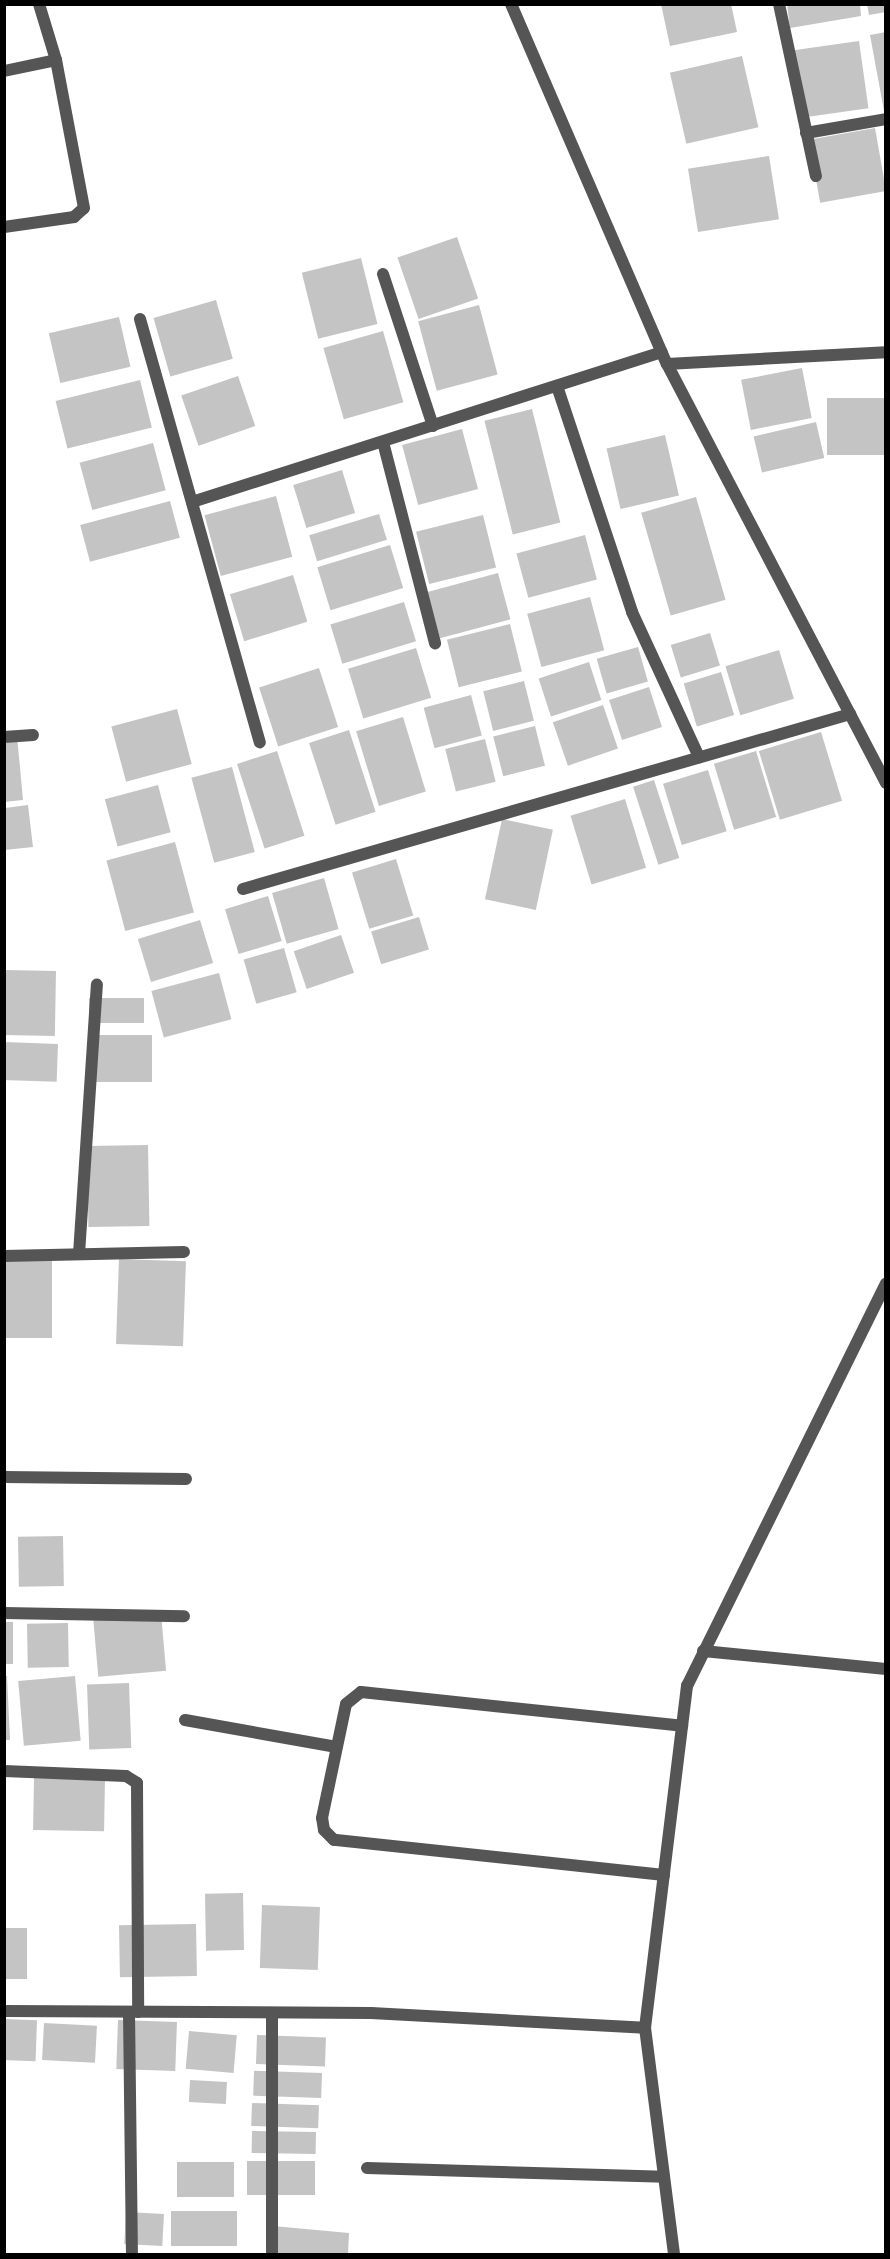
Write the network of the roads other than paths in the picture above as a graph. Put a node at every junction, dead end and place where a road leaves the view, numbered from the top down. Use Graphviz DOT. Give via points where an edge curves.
graph roads {
  1 [pos="39,4"];
  2 [pos="511,4"];
  3 [pos="778,4"];
  4 [pos="56,60"];
  5 [pos="4,71"];
  6 [pos="885,119"];
  7 [pos="806,133"];
  8 [pos="816,176"];
  9 [pos="4,227"];
  10 [pos="383,274"];
  11 [pos="140,319"];
  12 [pos="662,352"];
  13 [pos="885,352"];
  14 [pos="667,364"];
  15 [pos="557,386"];
  16 [pos="433,426"];
  17 [pos="382,442"];
  18 [pos="192,502"];
  19 [pos="435,643"];
  20 [pos="849,714"];
  21 [pos="33,735"];
  22 [pos="4,737"];
  23 [pos="260,742"];
  24 [pos="699,757"];
  25 [pos="885,783"];
  26 [pos="243,889"];
  27 [pos="97,985"];
  28 [pos="184,1252"];
  29 [pos="80,1254"];
  30 [pos="4,1256"];
  31 [pos="885,1284"];
  32 [pos="4,1477"];
  33 [pos="186,1479"];
  34 [pos="4,1613"];
  35 [pos="184,1616"];
  36 [pos="703,1651"];
  37 [pos="885,1669"];
  38 [pos="185,1720"];
  39 [pos="682,1726"];
  40 [pos="337,1748"];
  41 [pos="4,1771"];
  42 [pos="664,1875"];
  43 [pos="4,2011"];
  44 [pos="134,2012"];
  45 [pos="272,2013"];
  46 [pos="645,2028"];
  47 [pos="367,2168"];
  48 [pos="664,2177"];
  49 [pos="132,2254"];
  50 [pos="272,2254"];
  51 [pos="674,2254"];
  1 -- 4 [label="street"];
  2 -- 12 [label="street"];
  3 -- 7 [label="street"];
  4 -- 5 [label="street"];
  4 -- 9 [label="street" via="84,208 74,217"];
  6 -- 7 [label="street"];
  7 -- 8 [label="street"];
  10 -- 16 [label="street"];
  11 -- 18 [label="street"];
  12 -- 14 [label="street"];
  12 -- 15 [label="street"];
  13 -- 14 [label="street"];
  14 -- 20 [label="street"];
  15 -- 16 [label="street"];
  15 -- 24 [label="street" via="632,612"];
  16 -- 17 [label="street"];
  17 -- 18 [label="street"];
  17 -- 19 [label="street"];
  18 -- 23 [label="street"];
  20 -- 24 [label="street"];
  20 -- 25 [label="street"];
  21 -- 22 [label="street"];
  24 -- 26 [label="street"];
  27 -- 29 [label="street"];
  28 -- 29 [label="street"];
  29 -- 30 [label="street"];
  31 -- 36 [label="street"];
  32 -- 33 [label="street"];
  34 -- 35 [label="street"];
  36 -- 37 [label="street"];
  36 -- 39 [label="street" via="687,1686"];
  38 -- 40 [label="street"];
  39 -- 40 [label="street" via="370,1690 346,1704"];
  39 -- 42 [label="street"];
  40 -- 42 [label="street" via="322,1818 324,1830 334,1840"];
  41 -- 44 [label="street" via="126,1776 137,1783"];
  42 -- 46 [label="street"];
  43 -- 44 [label="street"];
  44 -- 45 [label="street"];
  44 -- 49 [label="street"];
  45 -- 46 [label="street" via="371,2013"];
  45 -- 50 [label="street"];
  46 -- 48 [label="street"];
  47 -- 48 [label="street"];
  48 -- 51 [label="street"];
}
